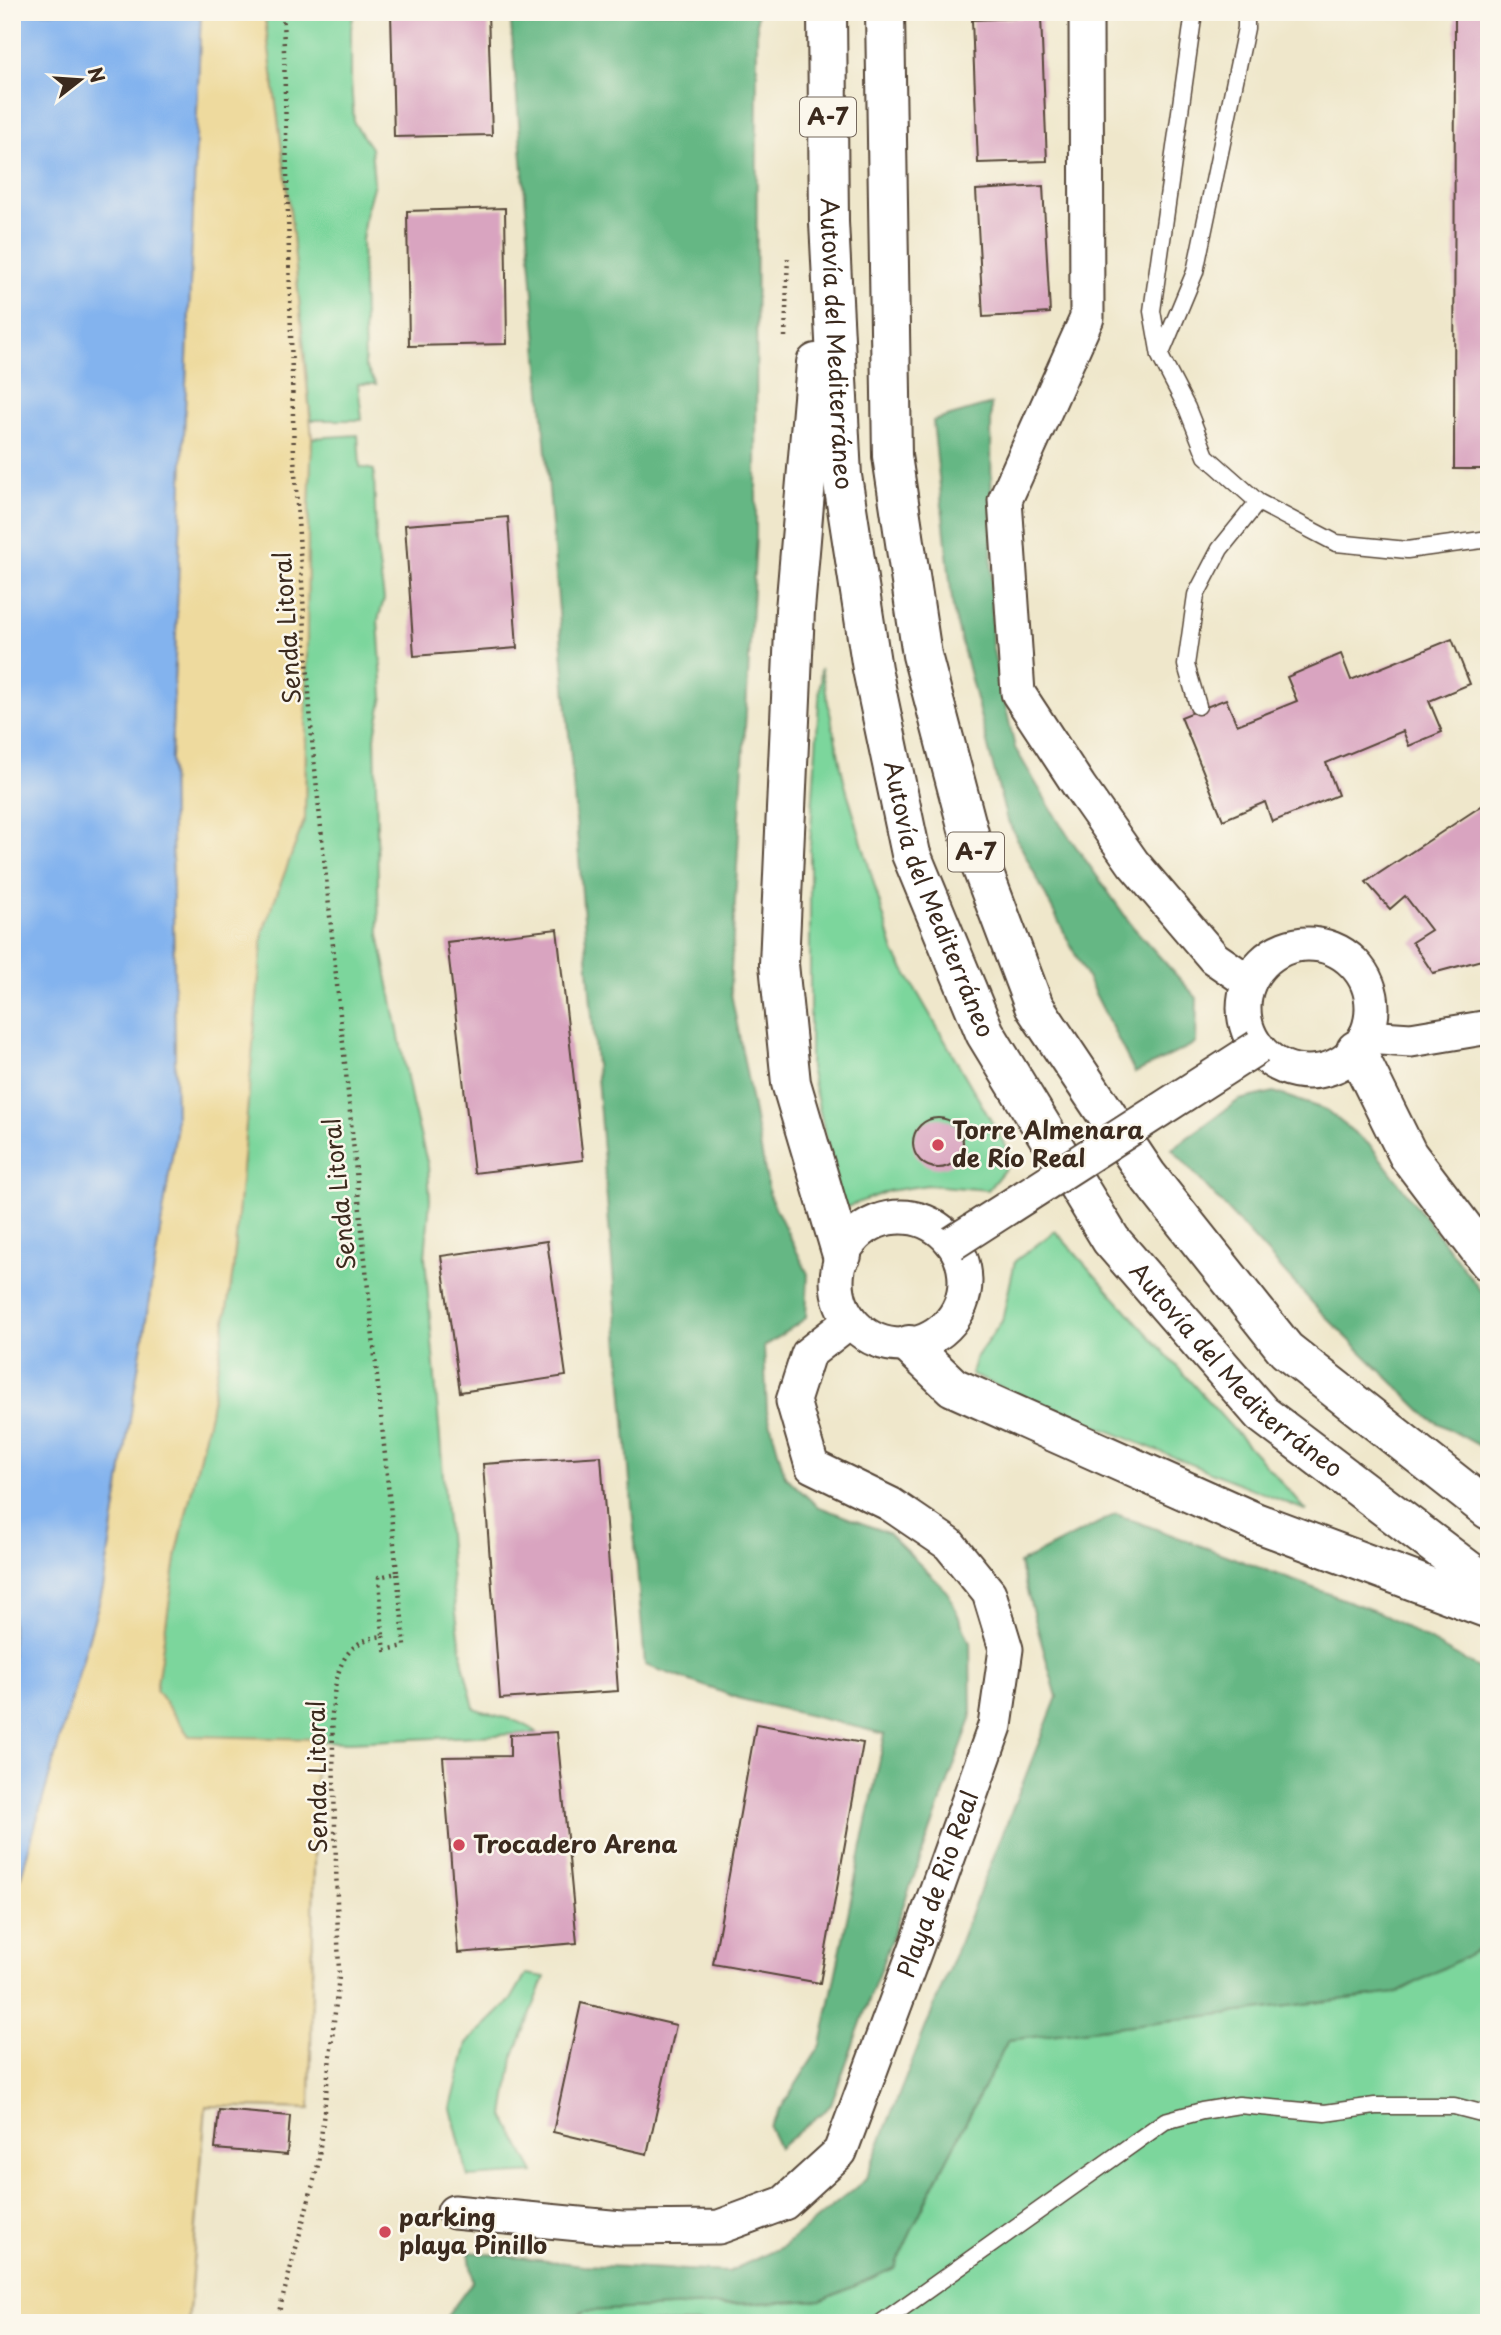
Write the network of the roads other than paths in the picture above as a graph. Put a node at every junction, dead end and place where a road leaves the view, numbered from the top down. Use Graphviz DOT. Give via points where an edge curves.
graph roads {
  1 [pos="827,12"];
  2 [pos="885,12"];
  3 [pos="1086,12"];
  4 [pos="1194,12"];
  5 [pos="1246,12"];
  6 [pos="829,222"];
  7 [pos="1160,356"];
  8 [pos="1258,502"];
  9 [pos="1489,539"];
  10 [pos="1198,706"];
  11 [pos="1249,982"];
  12 [pos="1489,1027"];
  13 [pos="1361,1044"];
  14 [pos="1258,1047"];
  15 [pos="953,1243"];
  16 [pos="842,1255"];
  17 [pos="1489,1262"];
  18 [pos="850,1321"];
  19 [pos="909,1345"];
  20 [pos="1489,1510"];
  21 [pos="1489,1586"];
  22 [pos="1489,1609"];
  23 [pos="1489,2115"];
  24 [pos="454,2213"];
  25 [pos="881,2323"];
  1 -- 6 [label="highway, Autovía del Mediterráneo / A-7"];
  2 -- 20 [label="highway, Autovía del Mediterráneo / A-7" via="892,456 926,668 970,837 1034,1006 1147,1175 1286,1350"];
  3 -- 11 [label="street" via="1087,318 1006,500 1018,693 1133,863 1214,958"];
  4 -- 7 [label="lane" via="1152,311"];
  5 -- 7 [label="lane" via="1195,272"];
  6 -- 16 [label="highway" via="795,610 779,964 791,1083"];
  6 -- 21 [label="highway, Autovía del Mediterráneo / A-7" via="842,476 872,669 911,854 985,1033 1111,1240 1262,1414"];
  7 -- 8 [label="lane" via="1206,456"];
  8 -- 9 [label="lane" via="1336,543 1407,550"];
  8 -- 10 [label="lane" via="1220,549 1196,595 1186,665"];
  11 -- 13 [label="street" via="1260,965 1295,944 1335,949 1353,961 1371,997 1372,1018"];
  11 -- 14 [label="street" via="1244,1016"];
  12 -- 13 [label="street"];
  13 -- 14 [label="street" via="1342,1062 1306,1072 1288,1069"];
  13 -- 17 [label="highway" via="1408,1155"];
  14 -- 15 [label="street, bridge"];
  15 -- 16 [label="street" via="922,1220 904,1216 867,1226"];
  15 -- 19 [label="street" via="963,1263 960,1307 948,1325 930,1339"];
  16 -- 18 [label="street" via="837,1289"];
  18 -- 19 [label="street" via="866,1336 887,1345"];
  18 -- 24 [label="street, Playa de Rio Real" via="808,1354 793,1401 812,1466 890,1504 949,1544 989,1594 1006,1649 995,1726 840,2152 784,2203 719,2227 621,2228"];
  19 -- 22 [label="highway" via="953,1387 1255,1522"];
  23 -- 25 [label="lane" via="1454,2105 1375,2106 1325,2113 1238,2105 1165,2121"];
}
